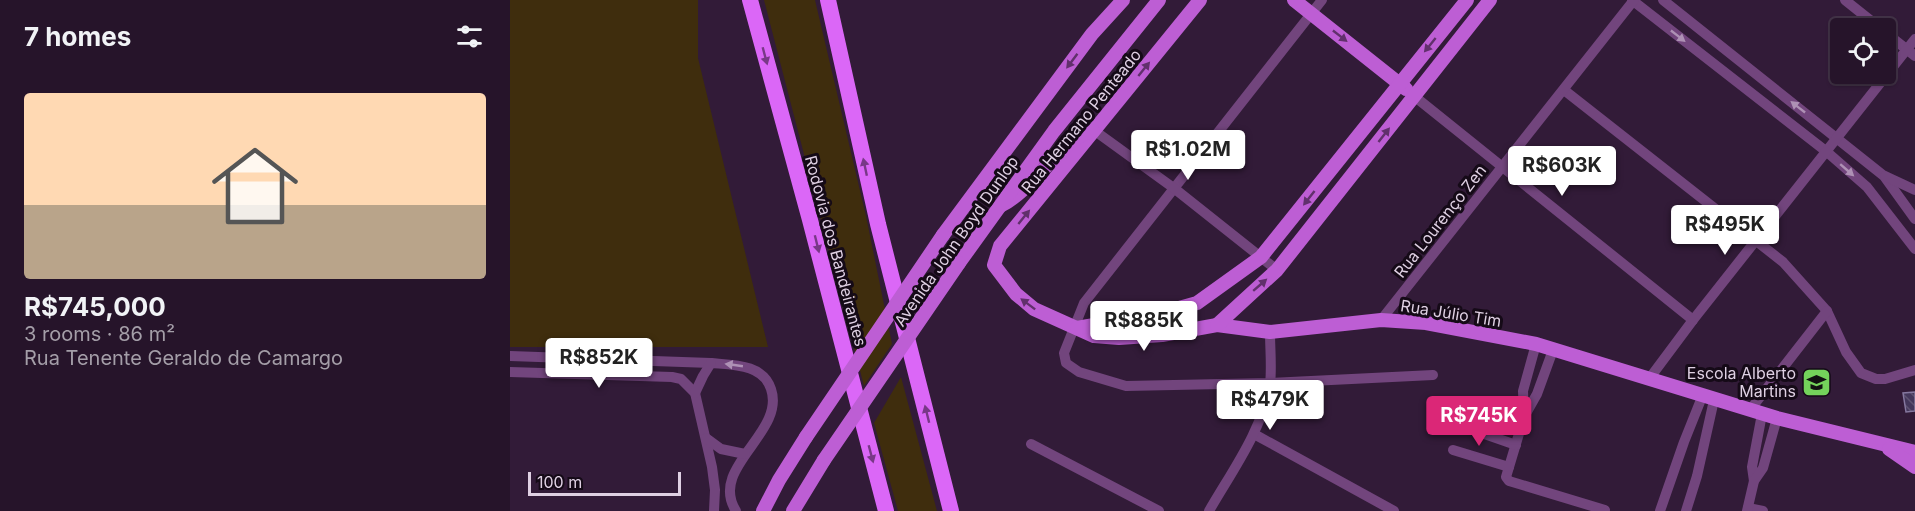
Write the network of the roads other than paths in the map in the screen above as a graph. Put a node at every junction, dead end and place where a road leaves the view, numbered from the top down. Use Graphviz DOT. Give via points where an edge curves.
graph roads {
  1 [pos="750,0"];
  2 [pos="828,0"];
  3 [pos="1111,0"];
  4 [pos="1123,0"];
  5 [pos="1159,0"];
  6 [pos="1200,0"];
  7 [pos="1294,0"];
  8 [pos="1323,0"];
  9 [pos="1467,0"];
  10 [pos="1490,0"];
  11 [pos="1633,0"];
  12 [pos="1663,0"];
  13 [pos="1845,0"];
  14 [pos="1312,14"];
  15 [pos="1868,18"];
  16 [pos="1092,34"];
  17 [pos="1915,39"];
  18 [pos="1896,41"];
  19 [pos="1911,53"];
  20 [pos="1400,83"];
  21 [pos="1564,90"];
  22 [pos="1414,96"];
  23 [pos="1095,131"];
  24 [pos="1837,138"];
  25 [pos="1827,153"];
  26 [pos="1502,166"];
  27 [pos="1884,176"];
  28 [pos="1175,189"];
  29 [pos="1915,190"];
  30 [pos="999,206"];
  31 [pos="1915,219"];
  32 [pos="1756,240"];
  33 [pos="1915,249"];
  34 [pos="1261,257"];
  35 [pos="994,265"];
  36 [pos="1277,270"];
  37 [pos="1197,303"];
  38 [pos="1827,311"];
  39 [pos="1381,320"];
  40 [pos="1693,320"];
  41 [pos="1217,325"];
  42 [pos="1075,328"];
  43 [pos="1270,332"];
  44 [pos="1536,344"];
  45 [pos="1553,350"];
  46 [pos="510,356"];
  47 [pos="711,363"];
  48 [pos="1915,370"];
  49 [pos="510,372"];
  50 [pos="1433,375"];
  51 [pos="1649,379"];
  52 [pos="1270,383"];
  53 [pos="695,393"];
  54 [pos="1708,399"];
  55 [pos="1756,412"];
  56 [pos="1524,417"];
  57 [pos="1777,418"];
  58 [pos="1450,422"];
  59 [pos="1254,434"];
  60 [pos="706,438"];
  61 [pos="1877,442"];
  62 [pos="1031,444"];
  63 [pos="1516,444"];
  64 [pos="1453,450"];
  65 [pos="1915,452"];
  66 [pos="745,454"];
  67 [pos="1509,467"];
  68 [pos="1915,467"];
  69 [pos="1754,481"];
  70 [pos="806,489"];
  71 [pos="1605,510"];
  72 [pos="1747,510"];
  73 [pos="714,511"];
  74 [pos="736,511"];
  75 [pos="762,511"];
  76 [pos="793,511"];
  77 [pos="800,511"];
  78 [pos="886,511"];
  79 [pos="951,511"];
  80 [pos="1159,511"];
  81 [pos="1209,511"];
  82 [pos="1394,511"];
  83 [pos="1660,511"];
  84 [pos="1686,511"];
  85 [pos="1763,511"];
  1 -- 78 [label="highway, Rodovia dos Bandeirantes, one-way"];
  79 -- 2 [label="highway, one-way" via="878,224"];
  3 -- 16 [label="main road"];
  4 -- 16 [label="main road, Avenida John Boyd Dunlop"];
  5 -- 30 [label="main road, Avenida John Boyd Dunlop"];
  23 -- 6 [label="main road, Rua Hermano Penteado, one-way"];
  7 -- 14 [label="main road"];
  8 -- 14 [label="street"];
  9 -- 20 [label="main road, one-way"];
  10 -- 22 [label="main road"];
  11 -- 21 [label="street, Rua Lourenço Zen"];
  11 -- 25 [label="street, one-way"];
  24 -- 12 [label="street, one-way"];
  13 -- 15 [label="street"];
  14 -- 20 [label="main road, one-way"];
  14 -- 28 [label="street"];
  16 -- 75 [label="main road, Avenida John Boyd Dunlop, one-way, bridge" via="942,235"];
  17 -- 19 [label="street"];
  18 -- 19 [label="street"];
  19 -- 24 [label="street"];
  20 -- 22 [label="main road"];
  20 -- 34 [label="main road, one-way"];
  21 -- 26 [label="street, Rua Lourenço Zen"];
  21 -- 32 [label="street"];
  22 -- 26 [label="street"];
  36 -- 22 [label="main road, one-way"];
  23 -- 28 [label="street"];
  23 -- 30 [label="main road" via="1083,133 1020,194"];
  35 -- 23 [label="main road, Rua Hermano Penteado, one-way" via="1000,246"];
  24 -- 25 [label="street"];
  24 -- 27 [label="street"];
  25 -- 32 [label="street"];
  25 -- 33 [label="street, one-way" via="1867,187"];
  26 -- 39 [label="street, Rua Lourenço Zen"];
  26 -- 40 [label="street"];
  27 -- 29 [label="street"];
  27 -- 31 [label="street"];
  28 -- 34 [label="street"];
  28 -- 42 [label="street" via="1084,303"];
  30 -- 70 [label="main road, Avenida John Boyd Dunlop, bridge"];
  32 -- 38 [label="street" via="1783,262"];
  32 -- 40 [label="street"];
  34 -- 36 [label="street"];
  34 -- 37 [label="main road"];
  42 -- 35 [label="main road, Rua Júlio Tim, one-way" via="1034,309 1016,294"];
  41 -- 36 [label="main road, one-way"];
  37 -- 41 [label="main road"];
  37 -- 42 [label="main road" via="1125,323"];
  38 -- 48 [label="street" via="1861,374 1885,379"];
  38 -- 55 [label="street"];
  39 -- 43 [label="main road, Rua Júlio Tim"];
  39 -- 44 [label="main road, Rua Júlio Tim" via="1426,323"];
  40 -- 51 [label="street"];
  41 -- 42 [label="main road, Rua Júlio Tim" via="1119,338 1094,336"];
  41 -- 43 [label="main road, Rua Júlio Tim"];
  42 -- 52 [label="street" via="1064,353 1065,363 1105,381 1126,386"];
  43 -- 52 [label="street"];
  44 -- 45 [label="main road, Rua Júlio Tim"];
  44 -- 56 [label="street" via="1523,391"];
  45 -- 51 [label="main road, Rua Júlio Tim"];
  45 -- 56 [label="street"];
  46 -- 47 [label="street"];
  47 -- 53 [label="street"];
  66 -- 47 [label="street, one-way" via="770,419 774,399 770,385 756,370"];
  49 -- 53 [label="street" via="672,377 681,379"];
  50 -- 52 [label="street"];
  51 -- 54 [label="main road, Rua Júlio Tim"];
  52 -- 59 [label="street"];
  53 -- 60 [label="street"];
  54 -- 55 [label="main road, Rua Júlio Tim"];
  54 -- 83 [label="street" via="1684,442"];
  54 -- 84 [label="street" via="1697,476"];
  55 -- 57 [label="main road, Rua Júlio Tim"];
  55 -- 69 [label="street"];
  56 -- 63 [label="street"];
  57 -- 61 [label="main road, Rua Júlio Tim"];
  57 -- 69 [label="street" via="1763,468"];
  58 -- 63 [label="street"];
  59 -- 81 [label="street"];
  59 -- 82 [label="street"];
  60 -- 66 [label="street" via="721,449"];
  60 -- 73 [label="street" via="715,490"];
  61 -- 65 [label="main road, Rua Júlio Tim"];
  61 -- 68 [label="main road"];
  62 -- 80 [label="street"];
  63 -- 67 [label="street"];
  64 -- 67 [label="street"];
  66 -- 74 [label="street" via="732,479 730,493"];
  67 -- 71 [label="street" via="1509,482"];
  69 -- 72 [label="street"];
  70 -- 76 [label="main road, Avenida John Boyd Dunlop"];
  70 -- 77 [label="street"];
  72 -- 85 [label="street"];
}
